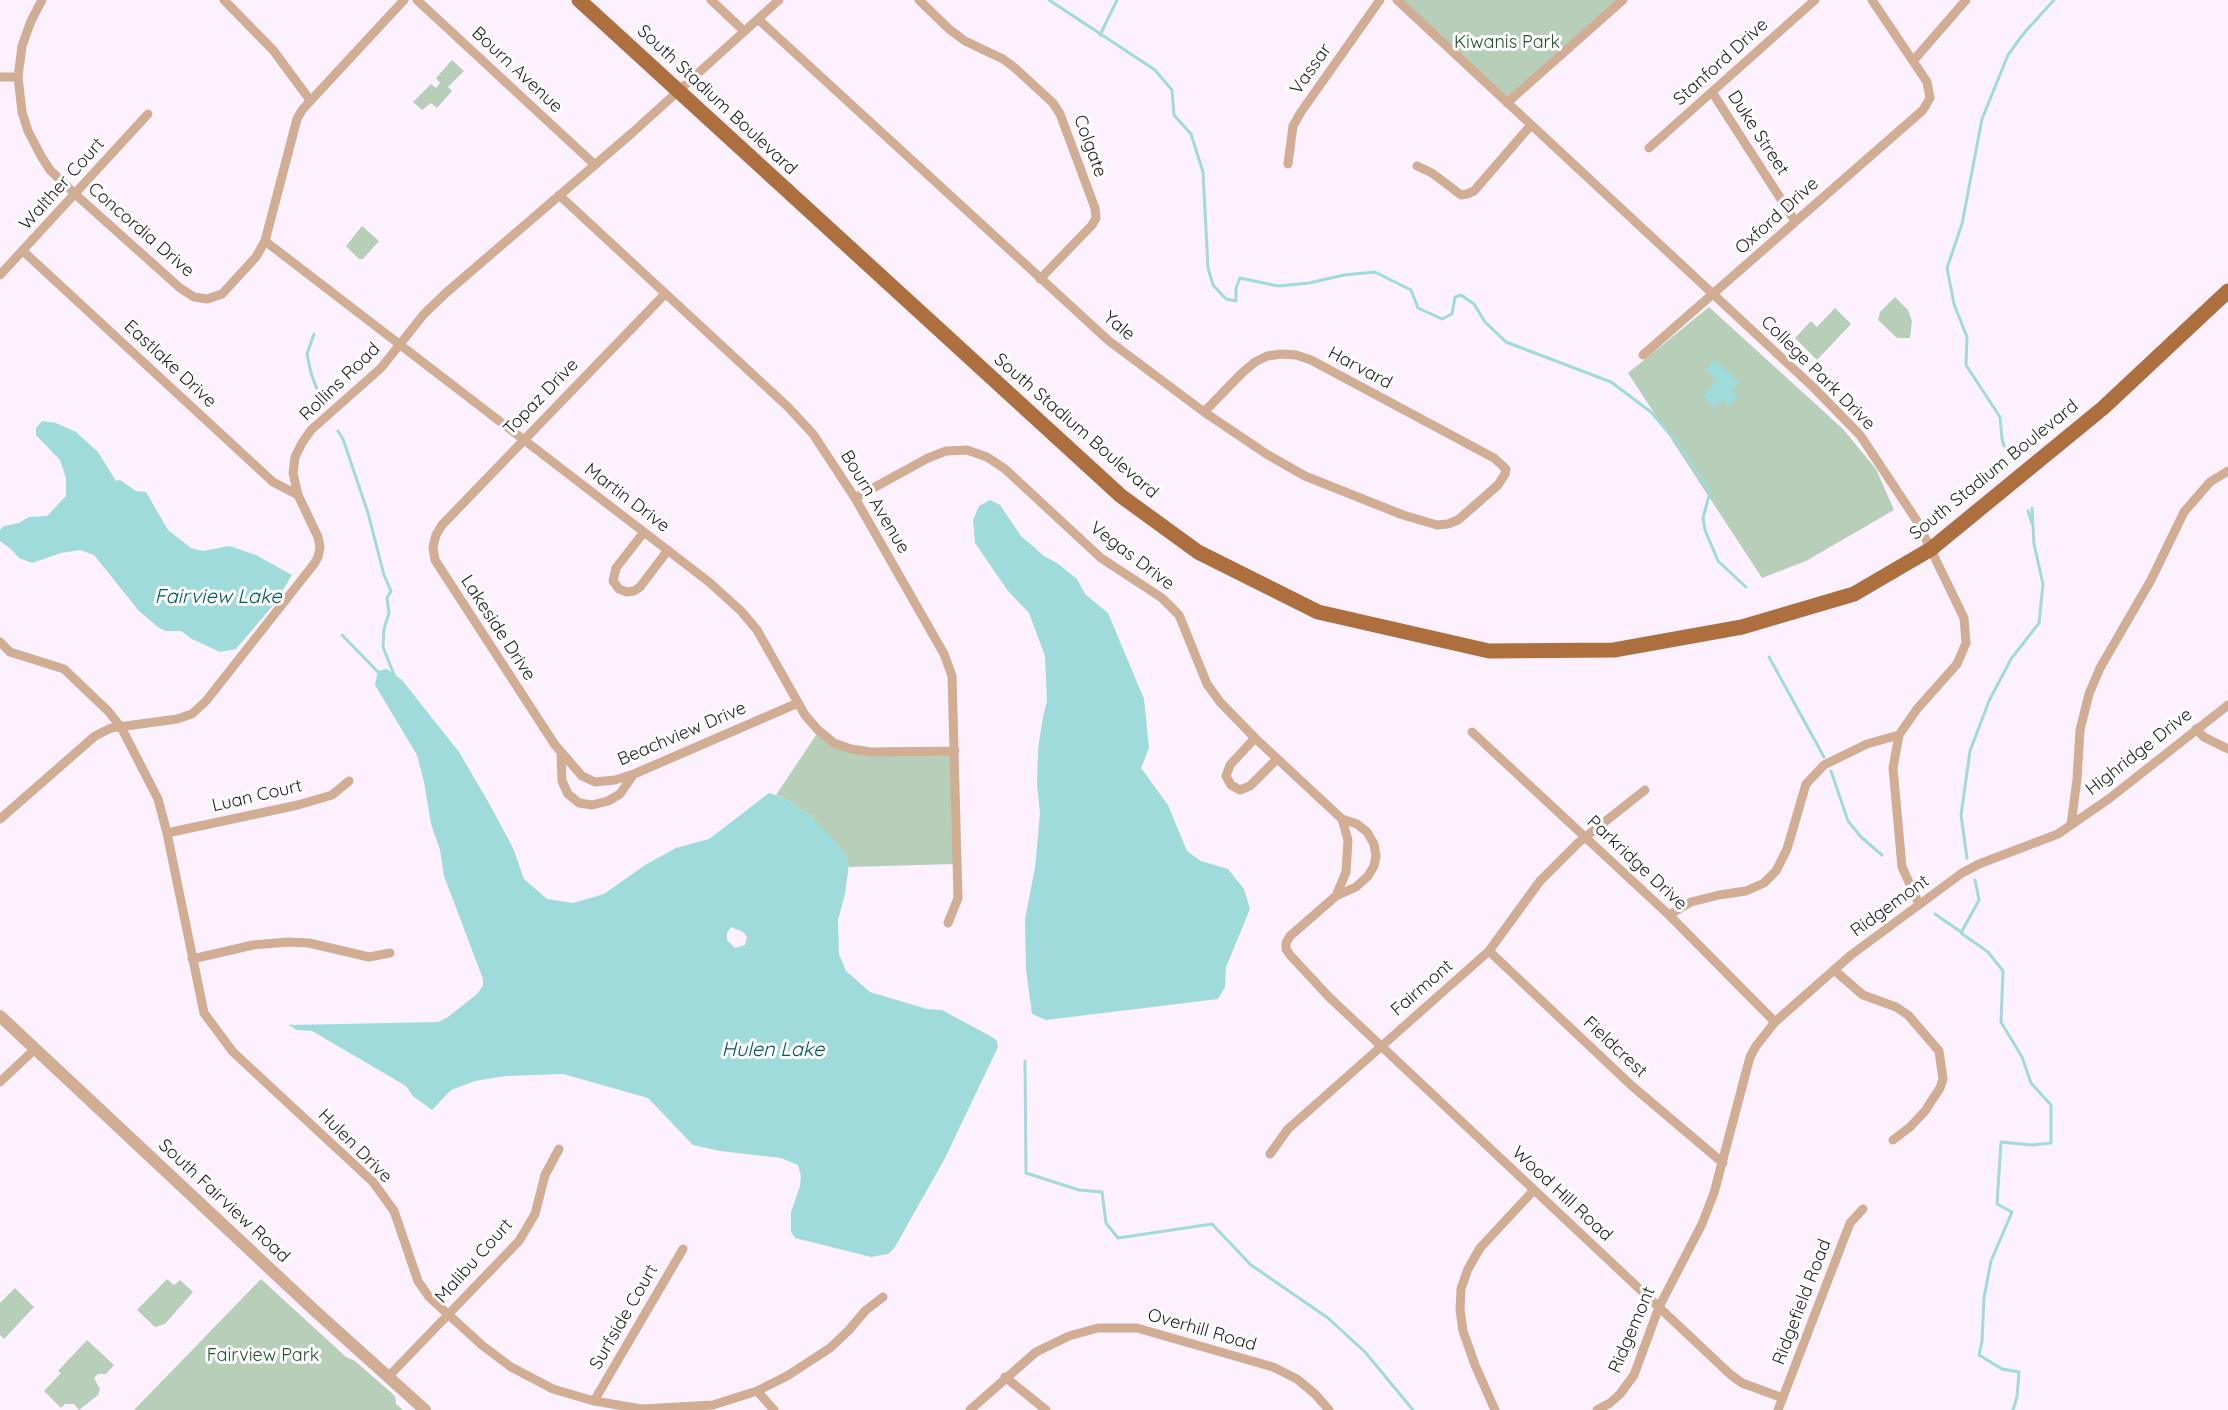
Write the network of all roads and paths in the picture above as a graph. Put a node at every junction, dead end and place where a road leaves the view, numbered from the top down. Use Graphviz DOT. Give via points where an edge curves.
graph roads {
  1 [pos="42,0"];
  2 [pos="224,0"];
  3 [pos="404,0"];
  4 [pos="417,0"];
  5 [pos="579,0"];
  6 [pos="711,0"];
  7 [pos="779,0"];
  8 [pos="919,0"];
  9 [pos="1380,0"];
  10 [pos="1397,0"];
  11 [pos="1623,0"];
  12 [pos="1815,0"];
  13 [pos="1872,0"];
  14 [pos="1966,0"];
  15 [pos="758,19"];
  16 [pos="744,31"];
  17 [pos="1913,61"];
  18 [pos="18,76"];
  19 [pos="0,77"];
  20 [pos="678,92"];
  21 [pos="1712,92"];
  22 [pos="310,100"];
  23 [pos="1507,103"];
  24 [pos="148,114"];
  25 [pos="1530,125"];
  26 [pos="1649,147"];
  27 [pos="594,164"];
  28 [pos="1288,164"];
  29 [pos="1417,166"];
  30 [pos="75,194"];
  31 [pos="559,195"];
  32 [pos="1795,221"];
  33 [pos="265,241"];
  34 [pos="22,252"];
  35 [pos="0,275"];
  36 [pos="1040,279"];
  37 [pos="2228,291"];
  38 [pos="665,294"];
  39 [pos="1713,294"];
  40 [pos="400,345"];
  41 [pos="1643,355"];
  42 [pos="1204,412"];
  43 [pos="523,440"];
  44 [pos="1506,469"];
  45 [pos="2228,471"];
  46 [pos="298,495"];
  47 [pos="855,498"];
  48 [pos="442,525"];
  49 [pos="644,532"];
  50 [pos="1931,549"];
  51 [pos="668,550"];
  52 [pos="0,642"];
  53 [pos="798,703"];
  54 [pos="2228,705"];
  55 [pos="121,727"];
  56 [pos="2196,729"];
  57 [pos="1472,732"];
  58 [pos="1899,735"];
  59 [pos="1255,738"];
  60 [pos="558,749"];
  61 [pos="2228,749"];
  62 [pos="955,751"];
  63 [pos="1277,759"];
  64 [pos="634,774"];
  65 [pos="349,781"];
  66 [pos="1646,790"];
  67 [pos="0,819"];
  68 [pos="1342,819"];
  69 [pos="2071,825"];
  70 [pos="167,833"];
  71 [pos="1585,836"];
  72 [pos="1336,896"];
  73 [pos="1919,904"];
  74 [pos="1669,915"];
  75 [pos="948,923"];
  76 [pos="1489,951"];
  77 [pos="390,953"];
  78 [pos="192,959"];
  79 [pos="1834,970"];
  80 [pos="0,1016"];
  81 [pos="1775,1022"];
  82 [pos="1381,1045"];
  83 [pos="35,1049"];
  84 [pos="0,1082"];
  85 [pos="1893,1140"];
  86 [pos="559,1149"];
  87 [pos="1270,1154"];
  88 [pos="1723,1163"];
  89 [pos="1533,1191"];
  90 [pos="1863,1209"];
  91 [pos="683,1249"];
  92 [pos="883,1297"];
  93 [pos="1659,1307"];
  94 [pos="448,1315"];
  95 [pos="388,1377"];
  96 [pos="1005,1377"];
  97 [pos="757,1391"];
  98 [pos="1783,1398"];
  99 [pos="594,1401"];
  100 [pos="424,1410"];
  101 [pos="642,1410"];
  102 [pos="669,1410"];
  103 [pos="774,1410"];
  104 [pos="970,1410"];
  105 [pos="1046,1410"];
  106 [pos="1329,1410"];
  107 [pos="1495,1410"];
  108 [pos="1597,1410"];
  109 [pos="1778,1410"];
  1 -- 18 [label="street, Concordia Drive" via="22,46"];
  2 -- 22 [label="street" via="273,50"];
  3 -- 22 [label="street, Concordia Drive"];
  4 -- 27 [label="street, Bourn Avenue"];
  5 -- 20 [label="main road, South Stadium Boulevard"];
  6 -- 16 [label="street"];
  7 -- 15 [label="street, Rollins Road"];
  8 -- 36 [label="street, Colgate" via="965,41 1004,59 1060,114 1096,218"];
  9 -- 28 [label="street, Vassar" via="1301,112 1292,133"];
  10 -- 23 [label="street, College Park Drive"];
  11 -- 23 [label="street"];
  12 -- 21 [label="street, Stanford Drive"];
  13 -- 17 [label="street"];
  14 -- 17 [label="street"];
  15 -- 16 [label="street, Rollins Road"];
  15 -- 36 [label="street, Yale"];
  16 -- 20 [label="street, Rollins Road"];
  17 -- 32 [label="street, Oxford Drive" via="1927,82 1930,98 1923,110"];
  18 -- 19 [label="street"];
  18 -- 30 [label="street, Concordia Drive" via="28,131 50,170"];
  20 -- 27 [label="street, Rollins Road"];
  20 -- 50 [label="main road, South Stadium Boulevard" via="1121,496 1198,552 1318,612 1489,651 1614,650 1742,627 1854,594"];
  21 -- 26 [label="street, Stanford Drive"];
  21 -- 32 [label="street, Duke Street"];
  22 -- 33 [label="street, Concordia Drive" via="297,119"];
  23 -- 25 [label="street, College Park Drive"];
  24 -- 30 [label="street, Walther Court"];
  25 -- 29 [label="street" via="1467,195 1461,195"];
  25 -- 39 [label="street, College Park Drive"];
  27 -- 31 [label="street, Rollins Road"];
  30 -- 33 [label="street, Concordia Drive" via="194,297 207,299 222,294"];
  30 -- 34 [label="street, Walther Court"];
  31 -- 38 [label="street, Bourn Avenue"];
  31 -- 40 [label="street, Rollins Road" via="424,314"];
  32 -- 39 [label="street, Oxford Drive"];
  33 -- 40 [label="street, Martin Drive"];
  34 -- 35 [label="street, Walther Court"];
  34 -- 46 [label="street, Eastlake Drive" via="273,482"];
  36 -- 42 [label="street, Yale" via="1109,341"];
  37 -- 50 [label="main road, South Stadium Boulevard" via="2103,408"];
  38 -- 43 [label="street, Topaz Drive"];
  38 -- 47 [label="street, Bourn Avenue" via="788,407 813,434"];
  39 -- 41 [label="street, Oxford Drive"];
  39 -- 50 [label="street, College Park Drive" via="1860,435"];
  40 -- 43 [label="street, Martin Drive"];
  40 -- 46 [label="street, Rollins Road" via="302,443 293,473"];
  42 -- 44 [label="street, Yale" via="1305,476 1437,525 1458,520 1498,485"];
  42 -- 44 [label="street, Harvard" via="1255,362 1267,356 1296,355 1494,458"];
  43 -- 48 [label="street, Topaz Drive"];
  43 -- 49 [label="street, Martin Drive"];
  45 -- 69 [label="street" via="2210,482 2184,512 2151,580 2100,668 2080,730"];
  46 -- 55 [label="street, Rollins Road" via="318,537 320,547 314,564 192,714"];
  47 -- 59 [label="street, Vegas Drive" via="946,451 968,450 987,457 1101,558 1162,598 1179,615 1207,684"];
  47 -- 62 [label="street, Bourn Avenue" via="944,654 952,676"];
  48 -- 60 [label="street, Lakeside Drive" via="433,547 435,560"];
  49 -- 51 [label="street, Martin Drive"];
  49 -- 51 [label="street" via="616,568 613,581 619,589 634,591 640,587"];
  50 -- 58 [label="street, College Park Drive" via="1964,618 1966,643 1957,664"];
  51 -- 53 [label="street, Martin Drive" via="741,611 757,630"];
  52 -- 55 [label="street, Hulen Drive" via="10,651 64,669"];
  53 -- 62 [label="street, Martin Drive" via="818,730 834,743 851,749"];
  53 -- 64 [label="street, Beachview Drive"];
  54 -- 56 [label="street, Highridge Drive"];
  55 -- 67 [label="street, Rollins Road" via="95,736"];
  55 -- 70 [label="street, Hulen Drive" via="158,800"];
  56 -- 61 [label="street"];
  56 -- 69 [label="street, Highridge Drive"];
  57 -- 71 [label="street, Parkridge Drive"];
  58 -- 73 [label="street, College Park Drive" via="1893,768 1902,867"];
  58 -- 74 [label="street" via="1867,744 1824,765 1806,784 1787,849 1776,871 1764,883 1746,891 1691,902"];
  59 -- 63 [label="street, Vegas Drive"];
  59 -- 63 [label="street" via="1230,765 1226,776 1231,784 1240,790 1250,786"];
  60 -- 64 [label="street, Beachview Drive" via="582,776 595,782"];
  60 -- 64 [label="street" via="562,781 568,794 579,802 592,805 608,801 620,794"];
  62 -- 75 [label="street, Bourn Avenue" via="958,898"];
  63 -- 68 [label="street, Vegas Drive"];
  65 -- 70 [label="street, Luan Court" via="332,795 298,805"];
  66 -- 71 [label="street, Fairmont"];
  68 -- 72 [label="street" via="1348,840 1346,872"];
  68 -- 72 [label="street, Vegas Drive" via="1367,832 1376,856 1368,876"];
  69 -- 73 [label="street, Ridgemont" via="2058,834 1979,864"];
  70 -- 78 [label="street, Hulen Drive"];
  71 -- 74 [label="street, Parkridge Drive"];
  71 -- 76 [label="street, Fairmont" via="1540,881"];
  72 -- 82 [label="street, Wood Hill Road" via="1290,936 1286,949 1329,997"];
  73 -- 79 [label="street, Ridgemont"];
  74 -- 81 [label="street, Parkridge Drive"];
  76 -- 82 [label="street, Fairmont"];
  76 -- 88 [label="street, Fieldcrest" via="1632,1086"];
  77 -- 78 [label="street" via="369,957 288,942 253,945"];
  78 -- 94 [label="street, Hulen Drive" via="204,1013 220,1037 373,1182 394,1210 418,1281"];
  79 -- 81 [label="street, Ridgemont"];
  79 -- 85 [label="street" via="1863,995 1896,1006 1908,1015 1939,1052 1944,1079 1940,1088 1910,1128"];
  80 -- 83 [label="street, South Fairview Road"];
  81 -- 88 [label="street, Ridgemont" via="1750,1057"];
  82 -- 87 [label="street, Fairmont" via="1288,1129"];
  82 -- 89 [label="street, Wood Hill Road"];
  83 -- 84 [label="street"];
  83 -- 95 [label="street, South Fairview Road"];
  86 -- 94 [label="street, Malibu Court" via="545,1175 535,1215 519,1240"];
  88 -- 93 [label="street, Ridgemont" via="1702,1224"];
  89 -- 93 [label="street, Wood Hill Road"];
  89 -- 107 [label="street" via="1480,1248 1461,1289 1463,1331"];
  90 -- 98 [label="street, Ridgefield Road" via="1850,1224"];
  91 -- 99 [label="street, Surfside Court"];
  92 -- 97 [label="street, Hulen Drive" via="830,1348"];
  93 -- 98 [label="street, Wood Hill Road" via="1742,1383"];
  93 -- 108 [label="street, Ridgemont" via="1629,1384"];
  94 -- 95 [label="street, Malibu Court"];
  94 -- 99 [label="street, Hulen Drive" via="511,1366 553,1389"];
  95 -- 100 [label="street, South Fairview Road"];
  96 -- 104 [label="street, Overhill Road"];
  96 -- 105 [label="street"];
  96 -- 106 [label="street, Overhill Road" via="1036,1352 1070,1336 1098,1328 1137,1328 1273,1367 1297,1379"];
  97 -- 102 [label="street, Hulen Drive" via="713,1405"];
  97 -- 103 [label="street"];
  98 -- 109 [label="street, Ridgefield Road"];
  99 -- 101 [label="street, Hulen Drive"];
  101 -- 102 [label="street, Hulen Drive"];
}
